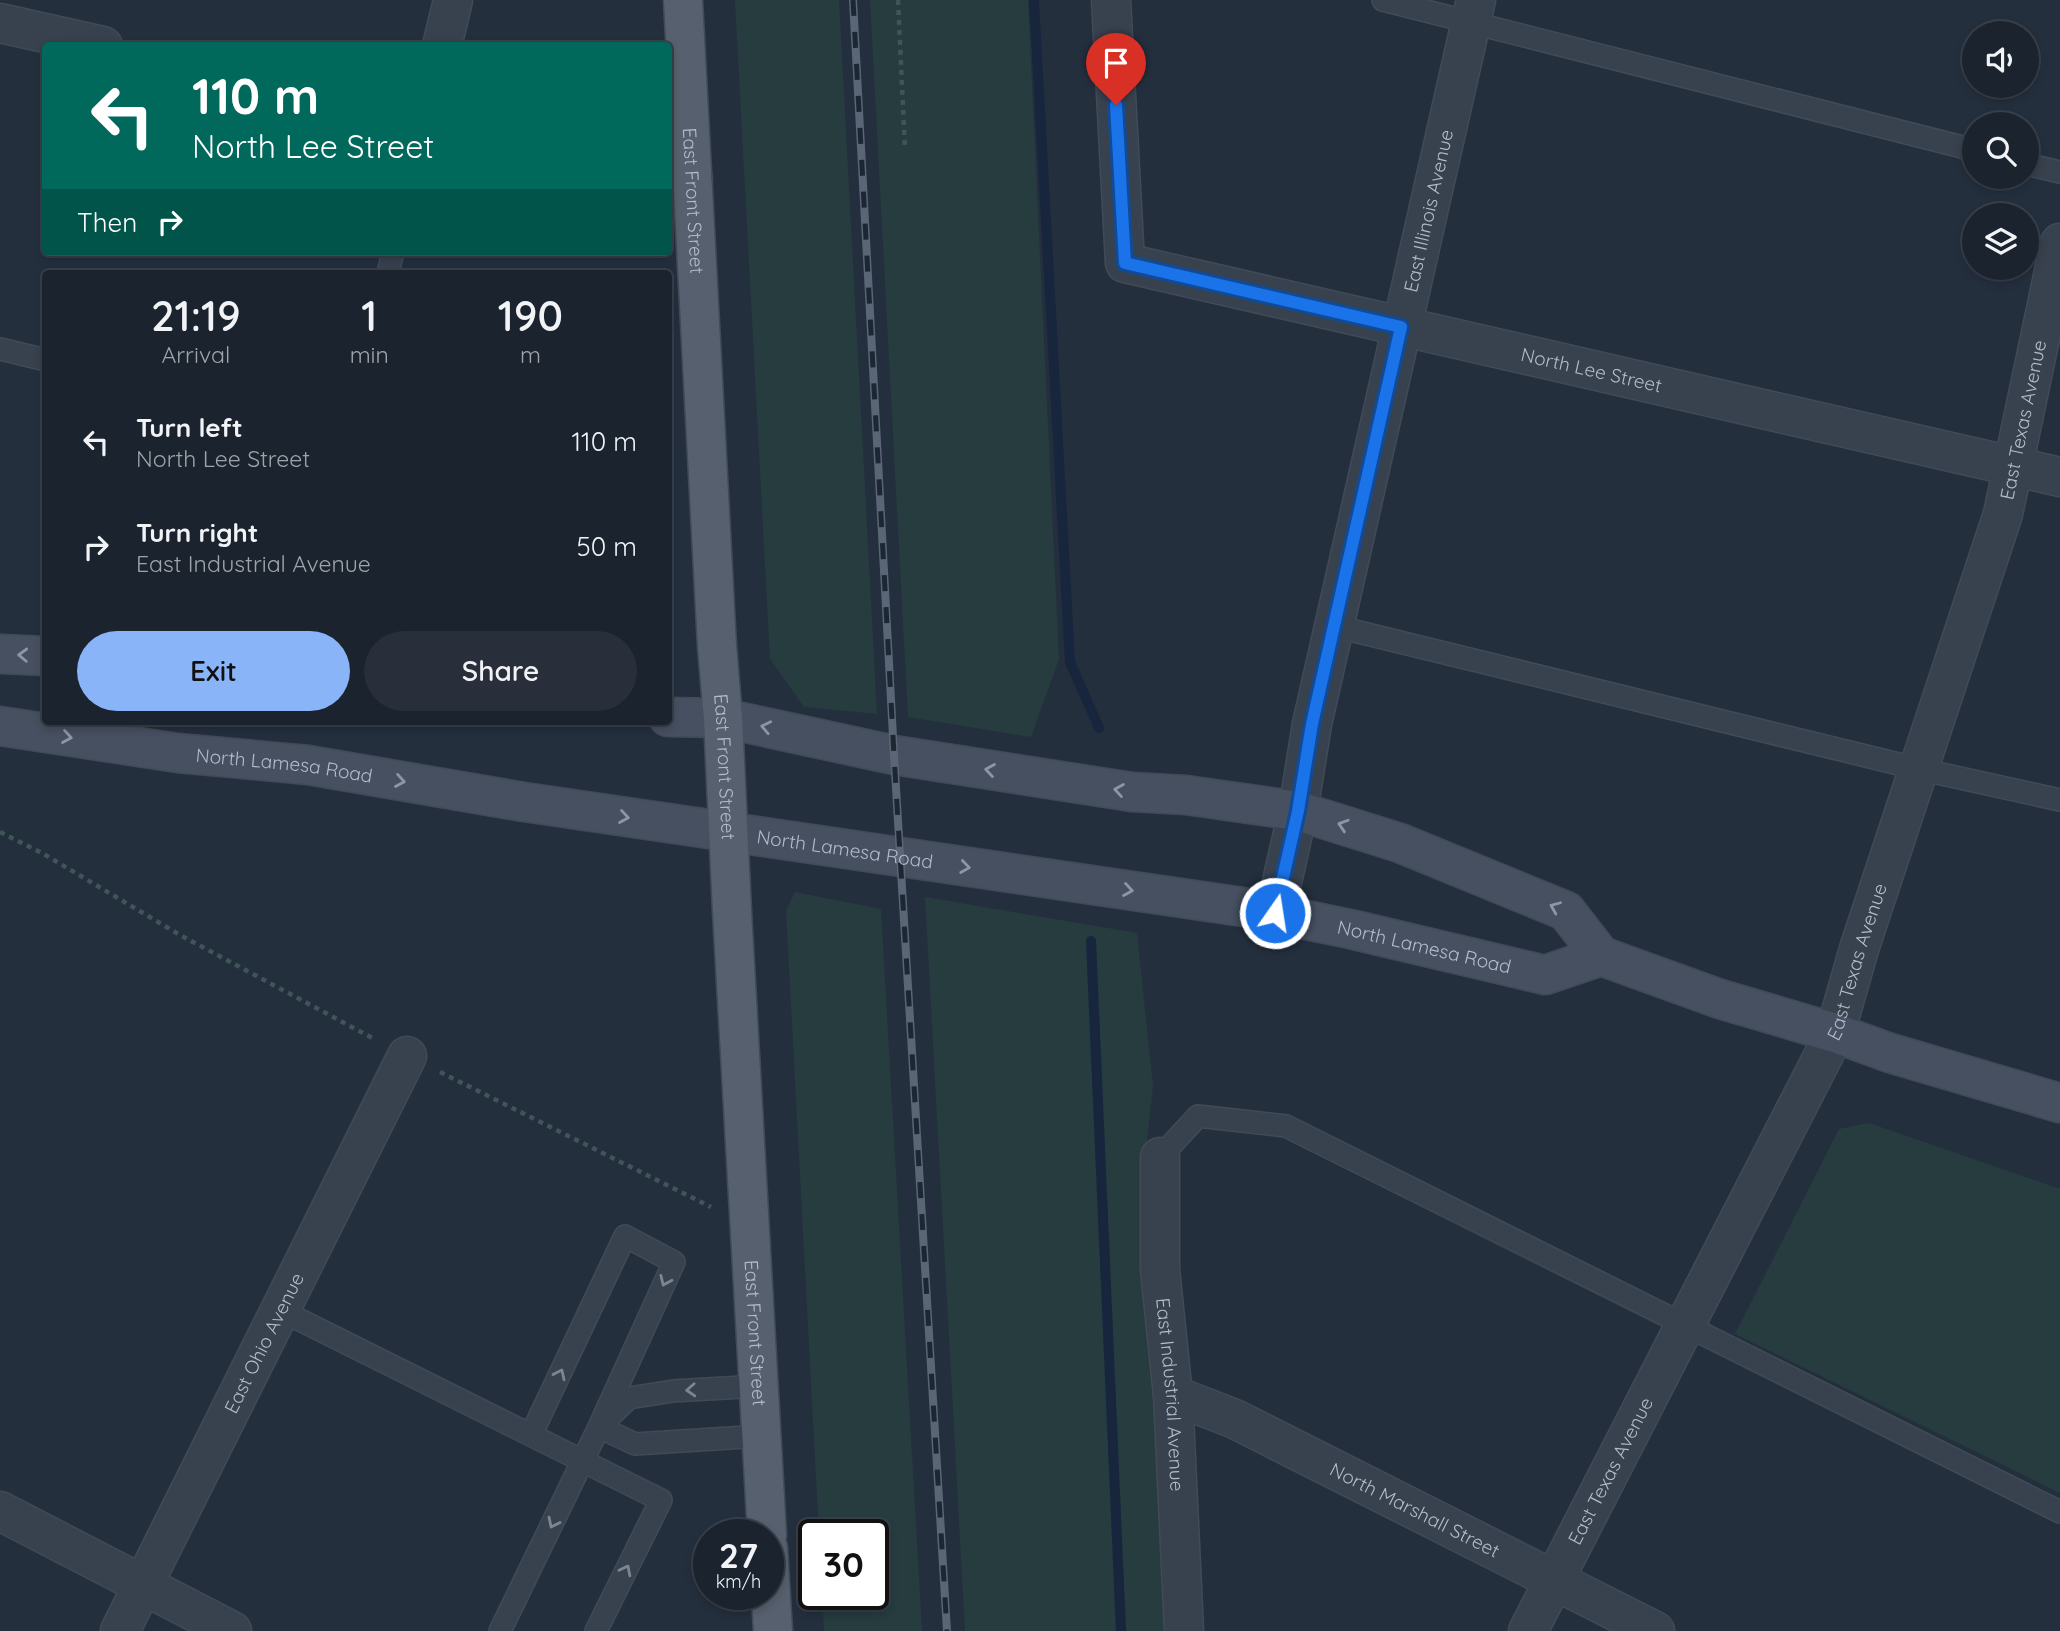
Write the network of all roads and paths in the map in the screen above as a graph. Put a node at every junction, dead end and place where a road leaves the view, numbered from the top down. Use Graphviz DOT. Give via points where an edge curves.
graph roads {
  1 [pos="453,0"];
  2 [pos="683,0"];
  3 [pos="898,0"];
  4 [pos="1111,0"];
  5 [pos="1383,0"];
  6 [pos="1474,11"];
  7 [pos="0,23"];
  8 [pos="85,42"];
  9 [pos="443,42"];
  10 [pos="1962,147"];
  11 [pos="905,149"];
  12 [pos="2039,167"];
  13 [pos="2060,172"];
  14 [pos="681,176"];
  15 [pos="2060,243"];
  16 [pos="1401,327"];
  17 [pos="0,349"];
  18 [pos="42,359"];
  19 [pos="2012,466"];
  20 [pos="2060,477"];
  21 [pos="1334,626"];
  22 [pos="0,654"];
  23 [pos="42,656"];
  24 [pos="672,717"];
  25 [pos="723,718"];
  26 [pos="0,726"];
  27 [pos="1919,769"];
  28 [pos="2060,800"];
  29 [pos="1298,811"];
  30 [pos="0,832"];
  31 [pos="728,832"];
  32 [pos="1275,913"];
  33 [pos="1601,956"];
  34 [pos="1835,1033"];
  35 [pos="407,1056"];
  36 [pos="2060,1103"];
  37 [pos="1160,1157"];
  38 [pos="750,1226"];
  39 [pos="280,1310"];
  40 [pos="1685,1325"];
  41 [pos="760,1386"];
  42 [pos="1173,1395"];
  43 [pos="599,1427"];
  44 [pos="531,1435"];
  45 [pos="762,1436"];
  46 [pos="583,1461"];
  47 [pos="0,1511"];
  48 [pos="2060,1512"];
  49 [pos="767,1519"];
  50 [pos="1554,1580"];
  51 [pos="143,1585"];
  52 [pos="772,1610"];
  53 [pos="120,1631"];
  54 [pos="232,1631"];
  55 [pos="500,1631"];
  56 [pos="596,1631"];
  57 [pos="773,1631"];
  58 [pos="1184,1631"];
  59 [pos="1528,1631"];
  60 [pos="1655,1631"];
  1 -- 9 [label="street"];
  2 -- 14 [label="main road, East Front Street"];
  3 -- 11 [label="path"];
  4 -- 16 [label="street, North Lee Street" via="1125,263"];
  5 -- 6 [label="lane"];
  6 -- 10 [label="lane"];
  6 -- 16 [label="street, East Illinois Avenue"];
  7 -- 8 [label="street"];
  12 -- 13 [label="lane"];
  14 -- 25 [label="main road, East Front Street"];
  15 -- 19 [label="street, East Texas Avenue"];
  16 -- 19 [label="street, North Lee Street"];
  16 -- 21 [label="street, East Illinois Avenue"];
  17 -- 18 [label="lane"];
  19 -- 20 [label="street, North Lee Street"];
  19 -- 27 [label="street, East Texas Avenue" via="2003,514"];
  21 -- 27 [label="lane"];
  21 -- 29 [label="street, East Illinois Avenue"];
  23 -- 22 [label="main road, one-way"];
  24 -- 25 [label="main road"];
  29 -- 25 [label="main road, one-way" via="1132,792 894,755"];
  25 -- 31 [label="main road, East Front Street"];
  26 -- 31 [label="main road, North Lamesa Road, one-way" via="178,753 308,765"];
  27 -- 28 [label="lane"];
  27 -- 34 [label="street, East Texas Avenue"];
  29 -- 32 [label="street, East Illinois Avenue"];
  33 -- 29 [label="main road, one-way" via="1566,911 1400,843"];
  30 -- 35 [label="path"];
  31 -- 32 [label="main road, North Lamesa Road, one-way"];
  31 -- 38 [label="main road, East Front Street"];
  32 -- 33 [label="main road, North Lamesa Road" via="1545,975"];
  33 -- 34 [label="main road" via="1720,999"];
  34 -- 36 [label="main road"];
  34 -- 40 [label="street, East Texas Avenue"];
  35 -- 38 [label="path"];
  35 -- 39 [label="street, East Ohio Avenue"];
  37 -- 40 [label="lane" via="1198,1115 1286,1126"];
  37 -- 42 [label="street, East Industrial Avenue" via="1160,1270"];
  38 -- 41 [label="main road, East Front Street"];
  39 -- 44 [label="lane"];
  39 -- 51 [label="street, East Ohio Avenue"];
  40 -- 48 [label="lane"];
  40 -- 50 [label="street, East Texas Avenue"];
  41 -- 43 [label="lane, one-way" via="629,1398"];
  41 -- 45 [label="main road, East Front Street"];
  42 -- 50 [label="street, North Marshall Street" via="1235,1419"];
  42 -- 58 [label="street, East Industrial Avenue"];
  44 -- 43 [label="lane, one-way" via="625,1236 674,1262"];
  43 -- 45 [label="lane" via="635,1444"];
  43 -- 46 [label="lane"];
  44 -- 46 [label="lane"];
  45 -- 49 [label="main road, East Front Street"];
  46 -- 55 [label="lane, one-way"];
  56 -- 46 [label="lane, one-way" via="661,1500"];
  47 -- 51 [label="street"];
  50 -- 59 [label="street, East Texas Avenue"];
  50 -- 60 [label="street, North Marshall Street"];
  51 -- 53 [label="street, East Ohio Avenue"];
  51 -- 54 [label="street"];
  52 -- 57 [label="main road"];
}
